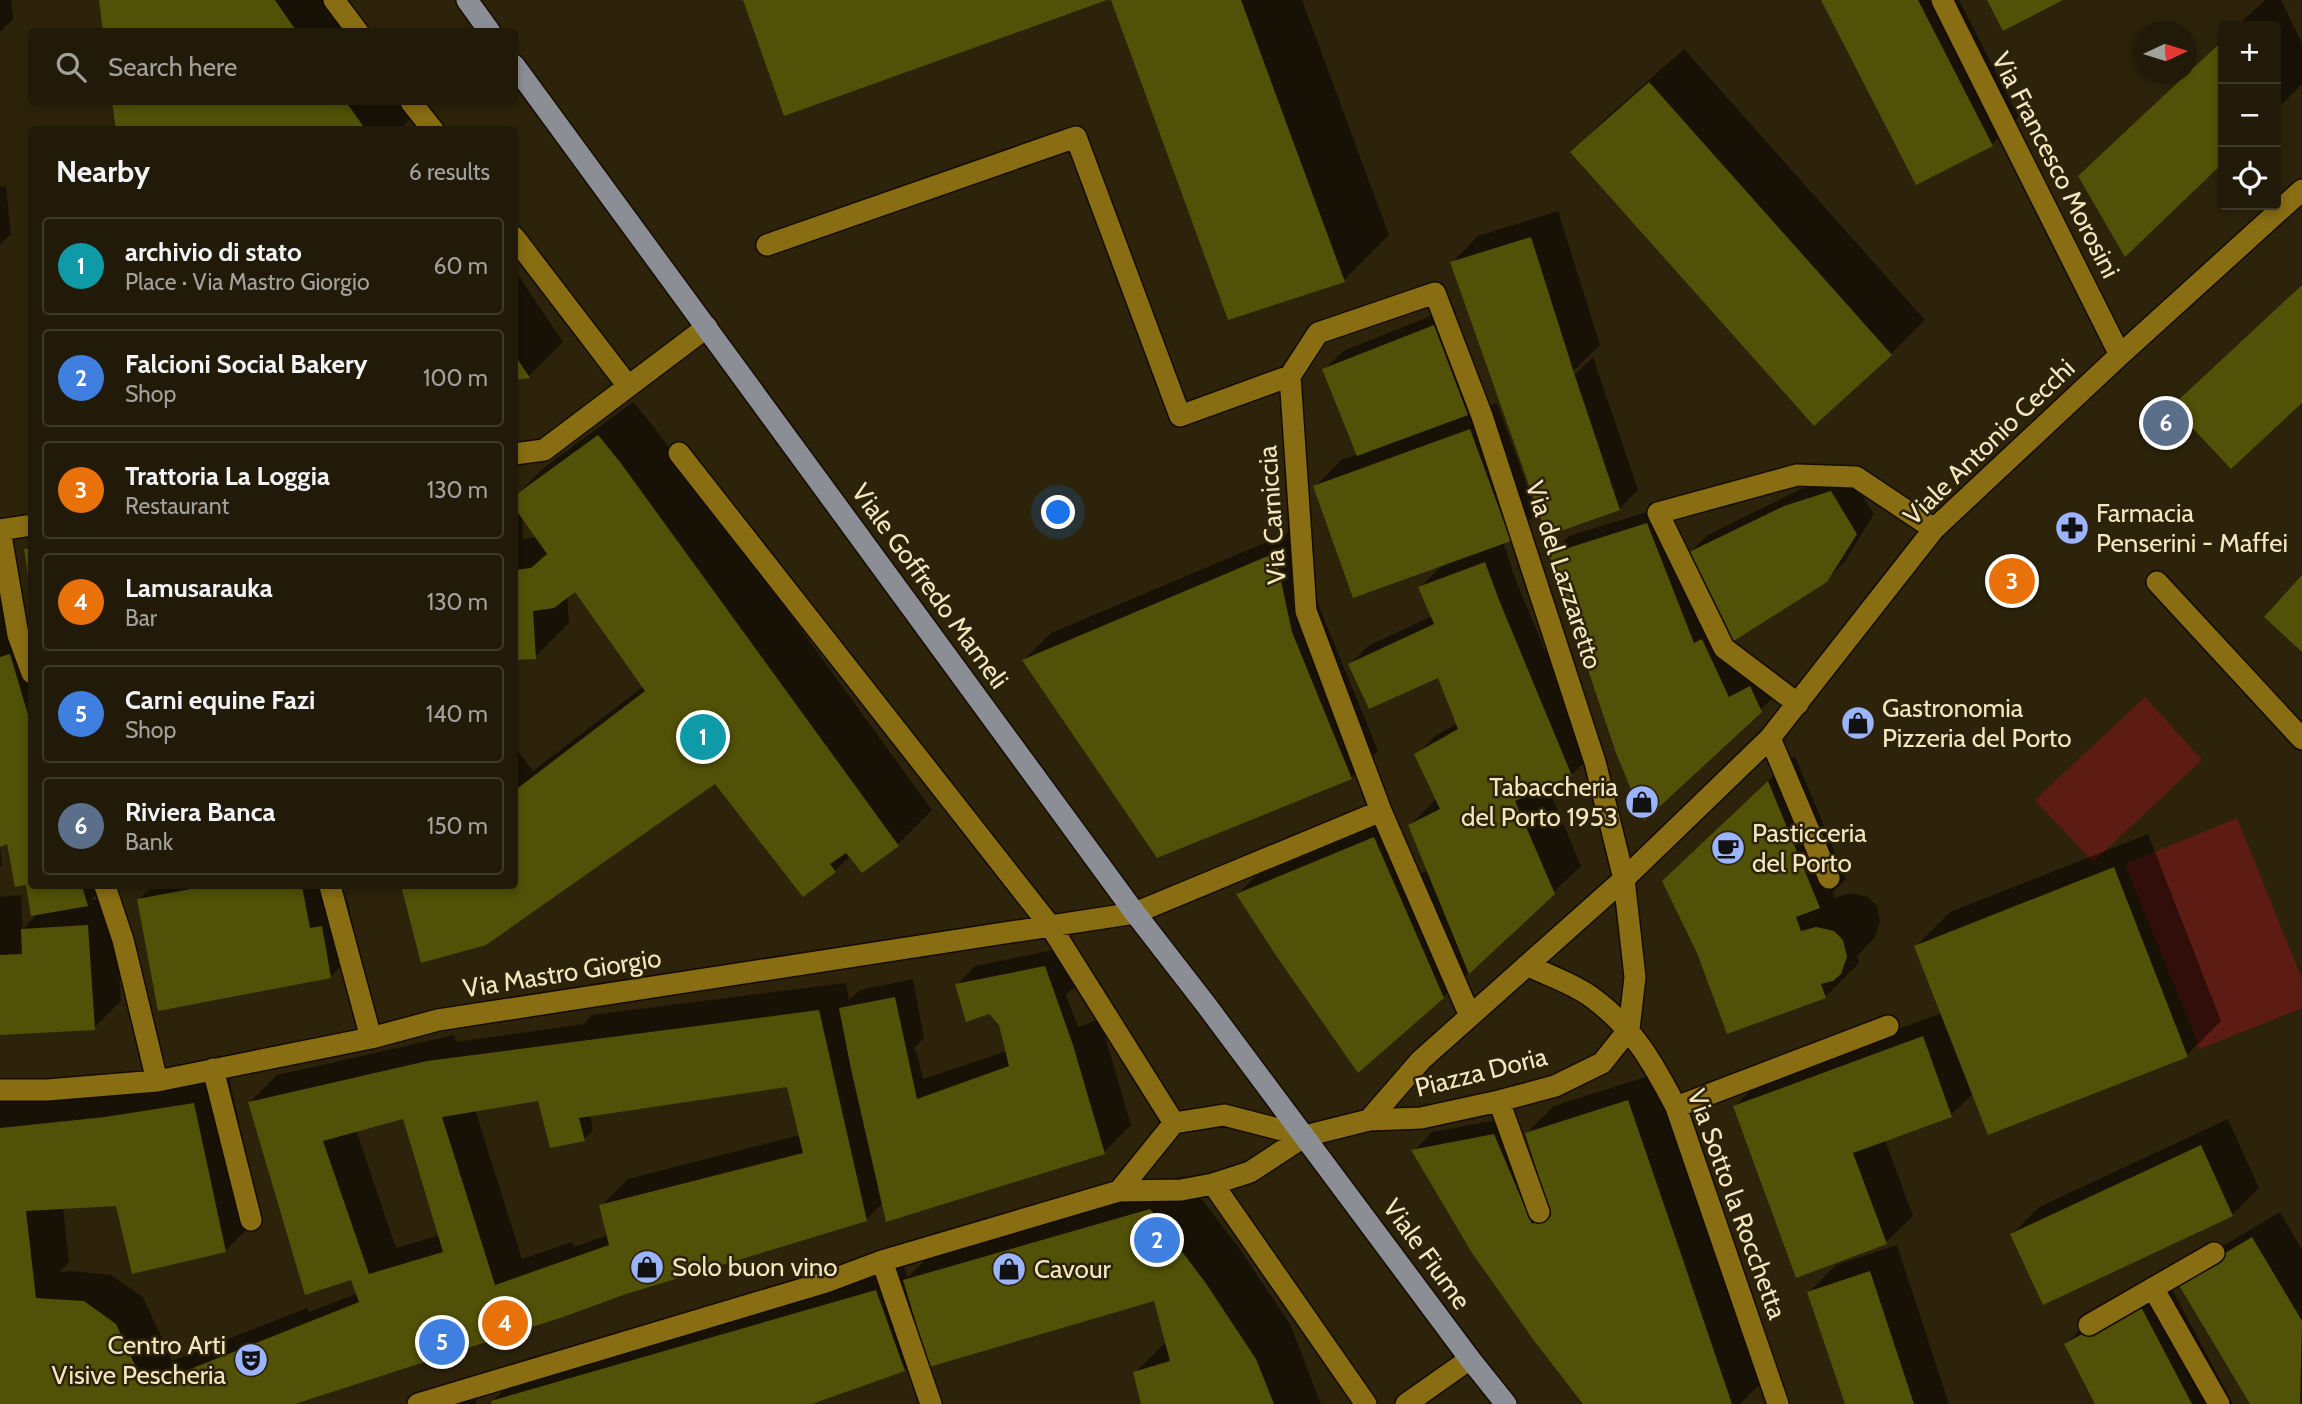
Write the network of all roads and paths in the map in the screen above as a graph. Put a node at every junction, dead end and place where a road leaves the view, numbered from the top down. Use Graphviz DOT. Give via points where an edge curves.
graph roads {
  1 [pos="334,0"];
  2 [pos="467,0"];
  3 [pos="1942,0"];
  4 [pos="355,28"];
  5 [pos="487,28"];
  6 [pos="518,70"];
  7 [pos="413,105"];
  8 [pos="430,126"];
  9 [pos="2302,190"];
  10 [pos="518,242"];
  11 [pos="767,245"];
  12 [pos="707,327"];
  13 [pos="2120,355"];
  14 [pos="1290,376"];
  15 [pos="628,386"];
  16 [pos="518,453"];
  17 [pos="679,453"];
  18 [pos="28,526"];
  19 [pos="1934,529"];
  20 [pos="2157,582"];
  21 [pos="28,662"];
  22 [pos="1798,704"];
  23 [pos="1770,738"];
  24 [pos="2302,739"];
  25 [pos="1381,811"];
  26 [pos="1829,878"];
  27 [pos="1624,879"];
  28 [pos="106,889"];
  29 [pos="331,889"];
  30 [pos="1135,913"];
  31 [pos="1051,928"];
  32 [pos="1527,965"];
  33 [pos="1470,1016"];
  34 [pos="1888,1026"];
  35 [pos="1629,1030"];
  36 [pos="371,1038"];
  37 [pos="213,1069"];
  38 [pos="157,1081"];
  39 [pos="0,1090"];
  40 [pos="1499,1101"];
  41 [pos="1676,1107"];
  42 [pos="1369,1120"];
  43 [pos="1174,1123"];
  44 [pos="1305,1136"];
  45 [pos="1213,1184"];
  46 [pos="1119,1191"];
  47 [pos="1539,1212"];
  48 [pos="251,1220"];
  49 [pos="2214,1252"];
  50 [pos="882,1261"];
  51 [pos="2153,1288"];
  52 [pos="2089,1325"];
  53 [pos="1470,1359"];
  54 [pos="466,1397"];
  55 [pos="418,1404"];
  56 [pos="931,1404"];
  57 [pos="1366,1404"];
  58 [pos="1406,1404"];
  59 [pos="1506,1404"];
  60 [pos="1778,1404"];
  61 [pos="2219,1404"];
  1 -- 4 [label="street"];
  2 -- 5 [label="main road"];
  3 -- 13 [label="street, Via Francesco Morosini"];
  6 -- 12 [label="main road, Viale Goffredo Mameli"];
  7 -- 8 [label="street"];
  9 -- 13 [label="street, Viale Antonio Cecchi"];
  10 -- 15 [label="street"];
  11 -- 14 [label="street" via="1076,137 1180,416"];
  12 -- 15 [label="street"];
  12 -- 30 [label="main road, Viale Goffredo Mameli"];
  13 -- 19 [label="street, Viale Antonio Cecchi"];
  14 -- 25 [label="street, Via Carniccia" via="1307,611"];
  14 -- 27 [label="street, Via del Lazzaretto" via="1318,333 1435,293 1482,416 1595,762"];
  15 -- 16 [label="street" via="544,450"];
  17 -- 31 [label="street"];
  18 -- 21 [label="street" via="0,530 18,635"];
  19 -- 22 [label="street, Viale Antonio Cecchi"];
  19 -- 22 [label="street" via="1856,477 1797,475 1658,513 1724,649"];
  20 -- 24 [label="street"];
  22 -- 23 [label="street, Viale Antonio Cecchi"];
  23 -- 26 [label="street"];
  23 -- 27 [label="street, Viale Antonio Cecchi"];
  25 -- 30 [label="street"];
  25 -- 33 [label="street, Via Carniccia"];
  27 -- 32 [label="street, Piazza Doria"];
  27 -- 35 [label="street" via="1635,977"];
  28 -- 38 [label="street"];
  29 -- 36 [label="street"];
  30 -- 31 [label="street, Via Mastro Giorgio"];
  30 -- 44 [label="main road, Viale Goffredo Mameli"];
  31 -- 36 [label="street, Via Mastro Giorgio" via="438,1020"];
  31 -- 43 [label="street"];
  32 -- 33 [label="street, Piazza Doria"];
  32 -- 35 [label="street" via="1588,995"];
  33 -- 42 [label="street, Piazza Doria" via="1421,1060"];
  34 -- 41 [label="street"];
  35 -- 40 [label="street, Piazza Doria" via="1602,1063 1555,1086"];
  35 -- 41 [label="street, Via Sotto la Rocchetta" via="1653,1062"];
  36 -- 37 [label="street, Via Mastro Giorgio"];
  37 -- 38 [label="street, Via Mastro Giorgio"];
  37 -- 48 [label="street"];
  38 -- 39 [label="street, Via Mastro Giorgio"];
  40 -- 42 [label="street, Piazza Doria" via="1421,1118"];
  40 -- 47 [label="street"];
  41 -- 60 [label="street, Via Sotto la Rocchetta"];
  42 -- 44 [label="street, Piazza Doria"];
  43 -- 44 [label="street" via="1224,1115"];
  43 -- 46 [label="street"];
  44 -- 45 [label="street" via="1250,1172"];
  44 -- 53 [label="main road, Viale Fiume"];
  45 -- 46 [label="street" via="1181,1190"];
  45 -- 57 [label="street"];
  46 -- 50 [label="street"];
  49 -- 51 [label="street"];
  50 -- 54 [label="street"];
  50 -- 56 [label="street"];
  51 -- 52 [label="street"];
  51 -- 61 [label="street"];
  53 -- 58 [label="street"];
  53 -- 59 [label="main road, Viale Fiume"];
  54 -- 55 [label="street"];
}
